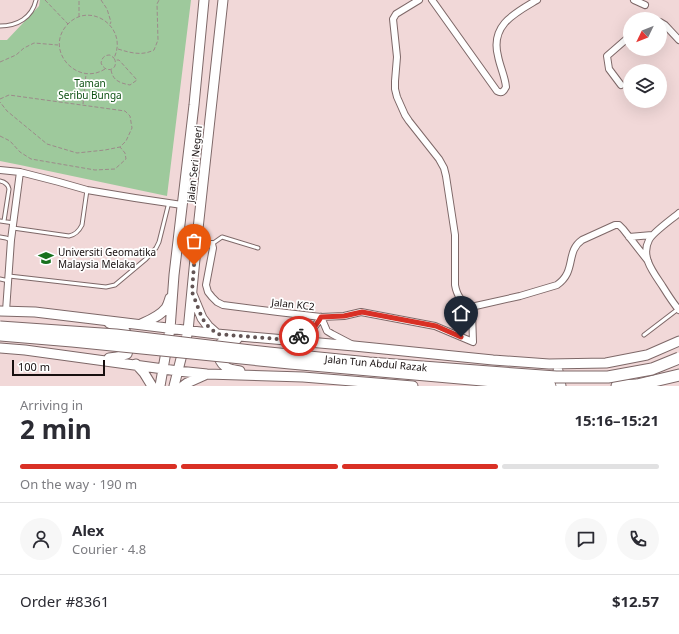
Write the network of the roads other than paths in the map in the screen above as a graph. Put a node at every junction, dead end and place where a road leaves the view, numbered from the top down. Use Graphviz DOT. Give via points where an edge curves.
graph roads {
  1 [pos="36,0"];
  2 [pos="204,0"];
  3 [pos="225,0"];
  4 [pos="419,0"];
  5 [pos="432,0"];
  6 [pos="538,0"];
  7 [pos="634,0"];
  8 [pos="645,5"];
  9 [pos="0,26"];
  10 [pos="667,27"];
  11 [pos="679,40"];
  12 [pos="623,42"];
  13 [pos="621,85"];
  14 [pos="0,170"];
  15 [pos="20,172"];
  16 [pos="0,181"];
  17 [pos="87,190"];
  18 [pos="170,202"];
  19 [pos="182,205"];
  20 [pos="679,213"];
  21 [pos="2,221"];
  22 [pos="13,225"];
  23 [pos="652,235"];
  24 [pos="629,237"];
  25 [pos="0,238"];
  26 [pos="11,240"];
  27 [pos="212,244"];
  28 [pos="258,248"];
  29 [pos="648,261"];
  30 [pos="0,279"];
  31 [pos="9,279"];
  32 [pos="172,292"];
  33 [pos="192,292"];
  34 [pos="471,307"];
  35 [pos="678,309"];
  36 [pos="3,311"];
  37 [pos="321,317"];
  38 [pos="101,320"];
  39 [pos="141,324"];
  40 [pos="0,327"];
  41 [pos="170,329"];
  42 [pos="188,331"];
  43 [pos="217,334"];
  44 [pos="0,335"];
  45 [pos="644,335"];
  46 [pos="262,338"];
  47 [pos="289,340"];
  48 [pos="679,341"];
  49 [pos="354,346"];
  50 [pos="0,348"];
  51 [pos="679,358"];
  52 [pos="101,360"];
  53 [pos="493,360"];
  54 [pos="136,364"];
  55 [pos="553,364"];
  56 [pos="163,368"];
  57 [pos="178,371"];
  58 [pos="207,374"];
  59 [pos="679,375"];
  60 [pos="263,376"];
  61 [pos="152,386"];
  62 [pos="160,386"];
  63 [pos="174,386"];
  64 [pos="183,386"];
  65 [pos="413,386"];
  66 [pos="505,386"];
  67 [pos="550,386"];
  68 [pos="553,386"];
  69 [pos="561,386"];
  70 [pos="617,386"];
  1 -- 9 [label="lane" via="32,11 21,21"];
  2 -- 19 [label="main road, Jalan Seri Negeri"];
  3 -- 33 [label="main road, Jalan Seri Negeri"];
  4 -- 34 [label="street" via="396,14 393,19 397,57 395,89 409,122 444,168 455,235 455,285 460,299"];
  5 -- 6 [label="street" via="499,92 503,92 506,87 496,49 500,28 510,17"];
  7 -- 8 [label="street"];
  10 -- 11 [label="street"];
  12 -- 13 [label="street" via="607,56 609,69"];
  14 -- 15 [label="street"];
  15 -- 17 [label="street"];
  15 -- 22 [label="street"];
  16 -- 21 [label="lane" via="8,185 9,189"];
  17 -- 18 [label="street"];
  17 -- 22 [label="lane" via="82,225 72,235"];
  18 -- 19 [label="street"];
  18 -- 31 [label="lane" via="156,248 146,260 115,285 106,287"];
  19 -- 32 [label="main road, Jalan Seri Negeri"];
  20 -- 23 [label="street"];
  21 -- 22 [label="lane"];
  22 -- 26 [label="street"];
  23 -- 24 [label="street"];
  23 -- 29 [label="street" via="646,250"];
  24 -- 29 [label="street"];
  24 -- 34 [label="street" via="620,226 615,225 582,240 575,246 565,278 553,287"];
  25 -- 26 [label="lane"];
  26 -- 31 [label="street"];
  27 -- 28 [label="lane" via="222,237"];
  27 -- 37 [label="street, Jalan KC2" via="206,285 208,292 217,302 223,305"];
  29 -- 35 [label="street" via="650,268"];
  30 -- 31 [label="lane"];
  31 -- 36 [label="street"];
  32 -- 39 [label="main road" via="160,314"];
  32 -- 41 [label="main road, Jalan Seri Negeri"];
  33 -- 42 [label="main road, Jalan Seri Negeri"];
  33 -- 43 [label="main road" via="202,318"];
  34 -- 37 [label="street, Jalan KC2" via="473,342 436,326 362,312"];
  35 -- 45 [label="lane"];
  36 -- 38 [label="main road"];
  37 -- 47 [label="street" via="312,330"];
  37 -- 49 [label="street" via="327,331"];
  38 -- 39 [label="main road"];
  38 -- 52 [label="main road" via="125,330 130,342 127,354"];
  39 -- 41 [label="main road"];
  40 -- 51 [label="highway, Jalan Tun Abdul Razak, bridge" via="116,335 369,363 556,377 608,377 652,369"];
  41 -- 42 [label="main road"];
  41 -- 56 [label="main road, Jalan Seri Negeri"];
  42 -- 43 [label="main road"];
  42 -- 57 [label="main road, Jalan Seri Negeri"];
  43 -- 46 [label="main road"];
  44 -- 67 [label="highway, Jalan Tun Abdul Razak, bridge" via="72,340 290,364"];
  46 -- 47 [label="main road"];
  46 -- 60 [label="main road" via="228,339 221,343 218,352 220,361 227,368"];
  47 -- 49 [label="main road"];
  48 -- 55 [label="main road" via="647,355 613,362"];
  49 -- 53 [label="main road"];
  50 -- 52 [label="main road"];
  52 -- 54 [label="main road"];
  53 -- 55 [label="main road"];
  53 -- 66 [label="main road" via="506,370 508,378"];
  54 -- 56 [label="main road"];
  54 -- 61 [label="main road"];
  55 -- 68 [label="main road"];
  55 -- 69 [label="main road"];
  56 -- 57 [label="main road"];
  56 -- 62 [label="main road, Jalan Seri Negeri"];
  57 -- 58 [label="main road"];
  57 -- 63 [label="main road, Jalan Seri Negeri"];
  58 -- 60 [label="main road"];
  58 -- 64 [label="main road"];
  59 -- 70 [label="highway" via="637,385"];
  60 -- 65 [label="main road"];
}
